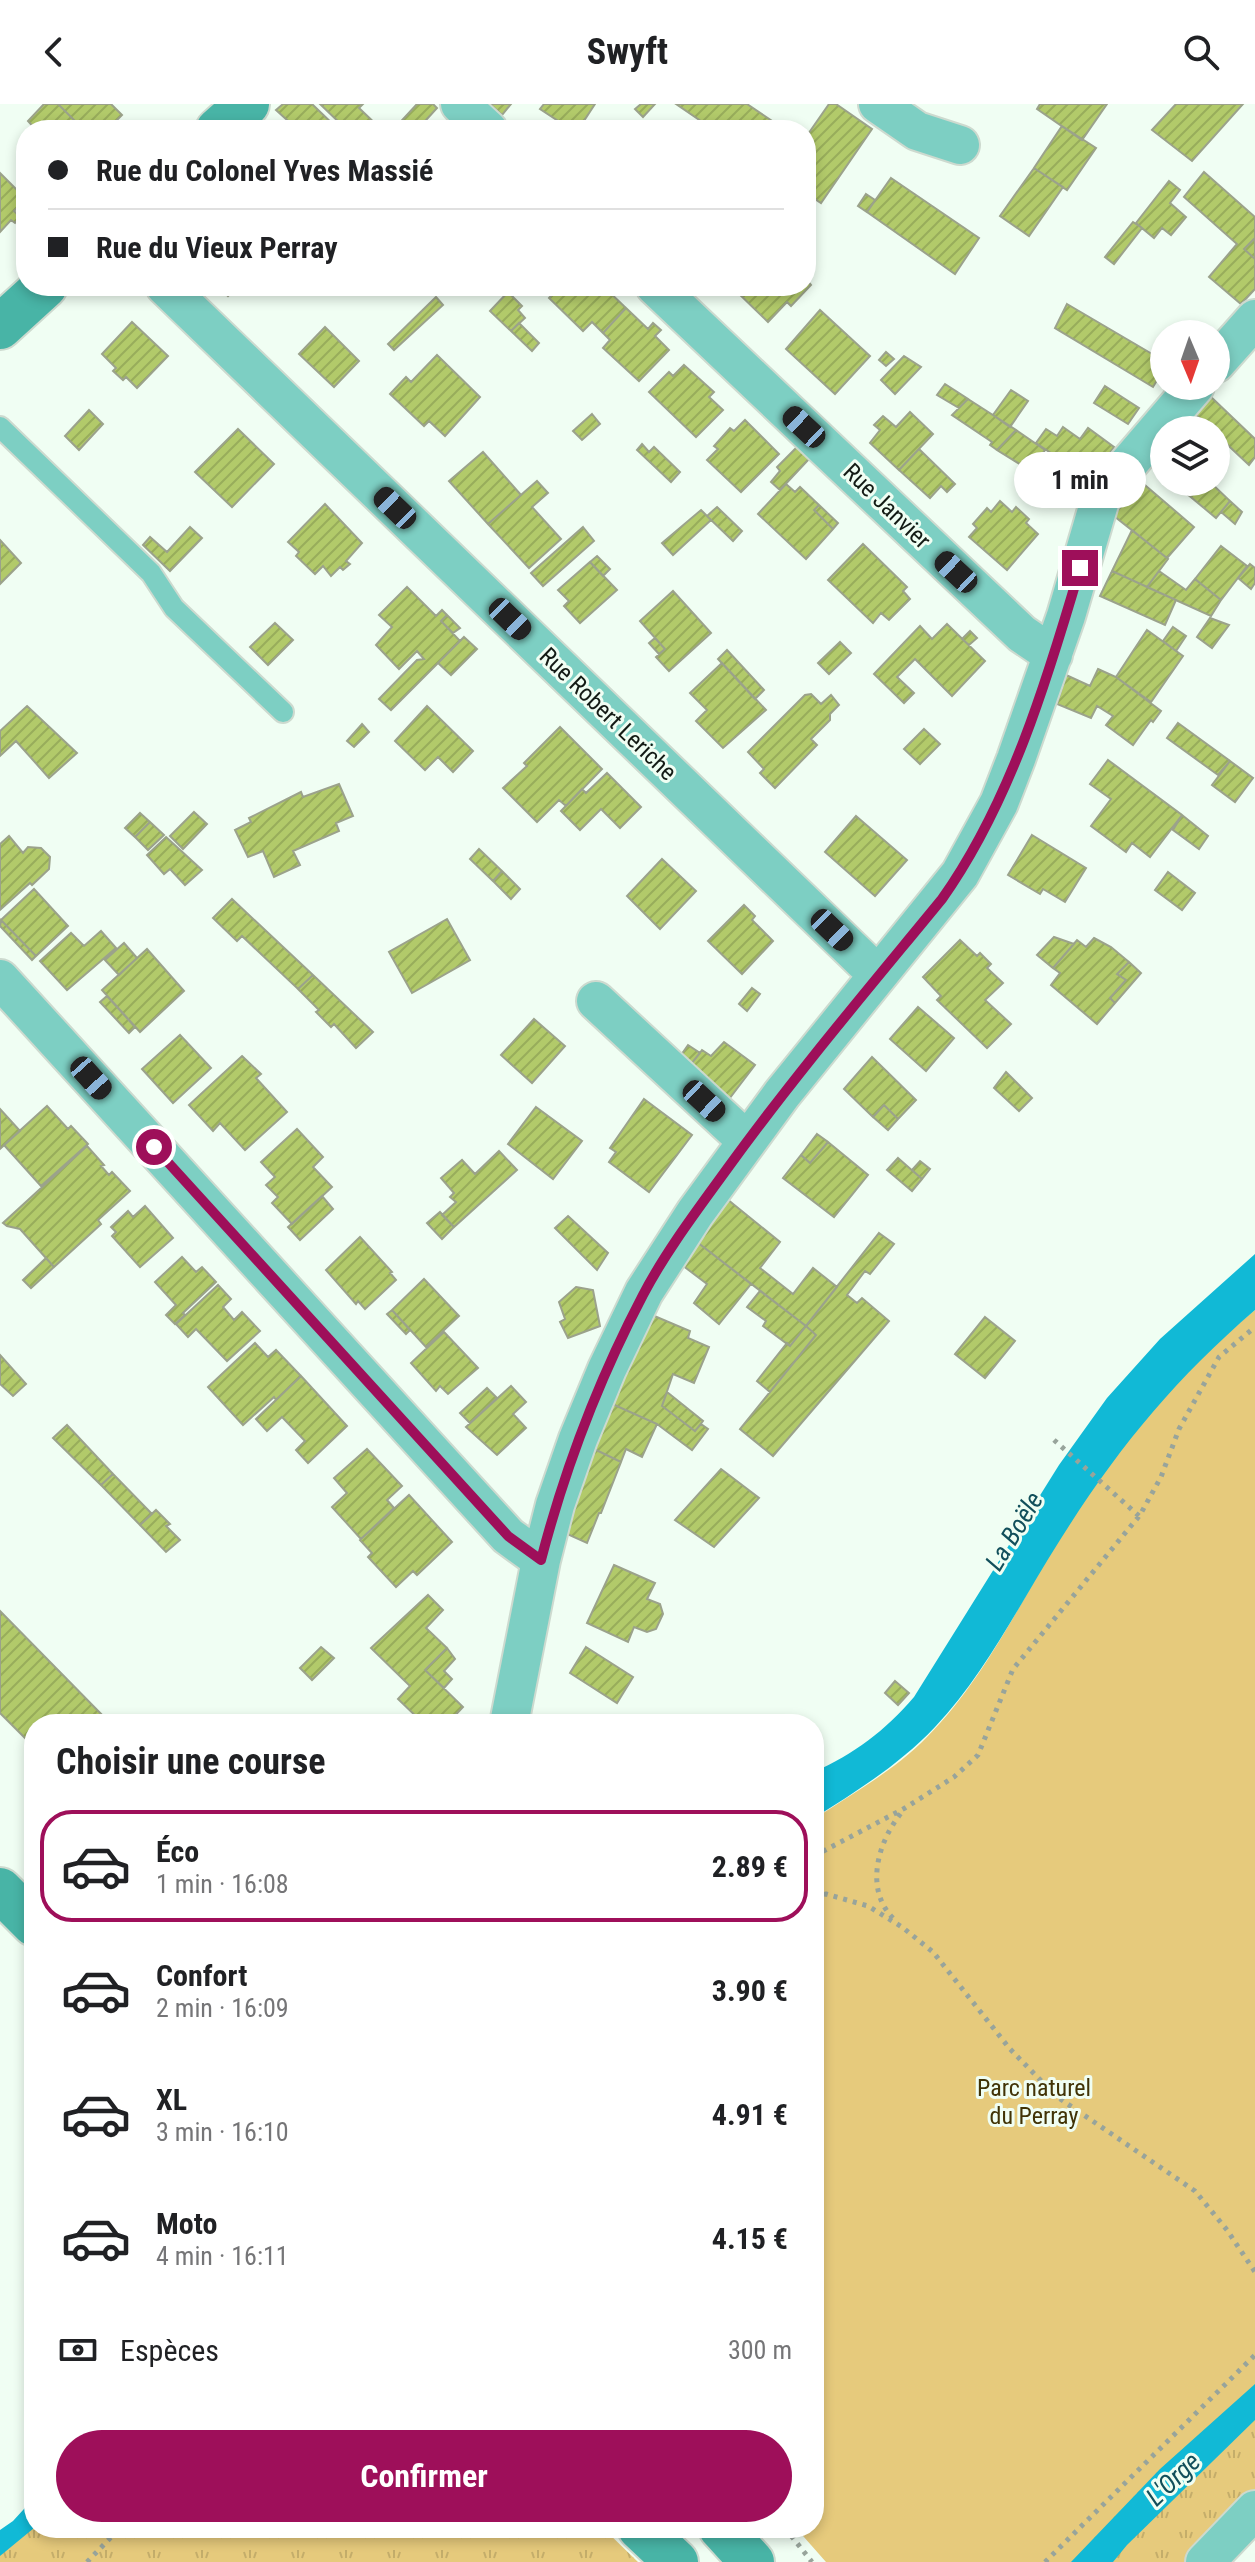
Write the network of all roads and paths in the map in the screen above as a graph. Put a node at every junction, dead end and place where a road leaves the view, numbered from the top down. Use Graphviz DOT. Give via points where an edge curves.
graph roads {
  1 [pos="247,104"];
  2 [pos="460,104"];
  3 [pos="878,104"];
  4 [pos="229,120"];
  5 [pos="477,120"];
  6 [pos="960,145"];
  7 [pos="34,296"];
  8 [pos="175,296"];
  9 [pos="666,296"];
  10 [pos="1255,319"];
  11 [pos="0,327"];
  12 [pos="1230,347"];
  13 [pos="1183,400"];
  14 [pos="0,427"];
  15 [pos="1053,655"];
  16 [pos="283,712"];
  17 [pos="878,975"];
  18 [pos="0,979"];
  19 [pos="596,1001"];
  20 [pos="747,1141"];
  21 [pos="1255,1327"];
  22 [pos="1054,1440"];
  23 [pos="1139,1516"];
  24 [pos="541,1560"];
  25 [pos="511,1714"];
  26 [pos="905,1808"];
  27 [pos="824,1851"];
  28 [pos="0,1890"];
  29 [pos="824,1894"];
  30 [pos="24,1914"];
  31 [pos="902,1927"];
  32 [pos="1255,2272"];
  33 [pos="1255,2355"];
  34 [pos="1255,2510"];
  35 [pos="110,2538"];
  36 [pos="651,2538"];
  37 [pos="730,2538"];
  38 [pos="793,2538"];
  39 [pos="87,2562"];
  40 [pos="676,2562"];
  41 [pos="752,2562"];
  42 [pos="812,2562"];
  43 [pos="1045,2562"];
  44 [pos="1205,2562"];
  1 -- 4 [label="main road"];
  2 -- 5 [label="street"];
  3 -- 6 [label="street" via="917,131"];
  7 -- 11 [label="main road"];
  8 -- 17 [label="street, Rue Robert Leriche"];
  9 -- 15 [label="street, Rue Janvier" via="1022,634"];
  10 -- 12 [label="street"];
  13 -- 15 [label="street" via="1100,500"];
  14 -- 16 [label="lane" via="151,573 174,608"];
  15 -- 17 [label="street" via="999,803 960,874"];
  17 -- 20 [label="street"];
  18 -- 24 [label="street" via="508,1536"];
  19 -- 20 [label="street"];
  20 -- 24 [label="street" via="644,1292 578,1439"];
  21 -- 23 [label="path" via="1219,1357"];
  22 -- 23 [label="path"];
  23 -- 26 [label="path" via="1013,1669 978,1755"];
  24 -- 25 [label="street"];
  26 -- 27 [label="path"];
  26 -- 31 [label="path" via="891,1826 875,1887 883,1908"];
  28 -- 30 [label="main road"];
  29 -- 31 [label="path" via="868,1906"];
  31 -- 32 [label="path" via="933,1952 1010,2049 1056,2096 1195,2191"];
  33 -- 43 [label="path"];
  34 -- 44 [label="street"];
  35 -- 39 [label="path"];
  36 -- 40 [label="main road"];
  37 -- 41 [label="main road"];
  38 -- 42 [label="path"];
}
